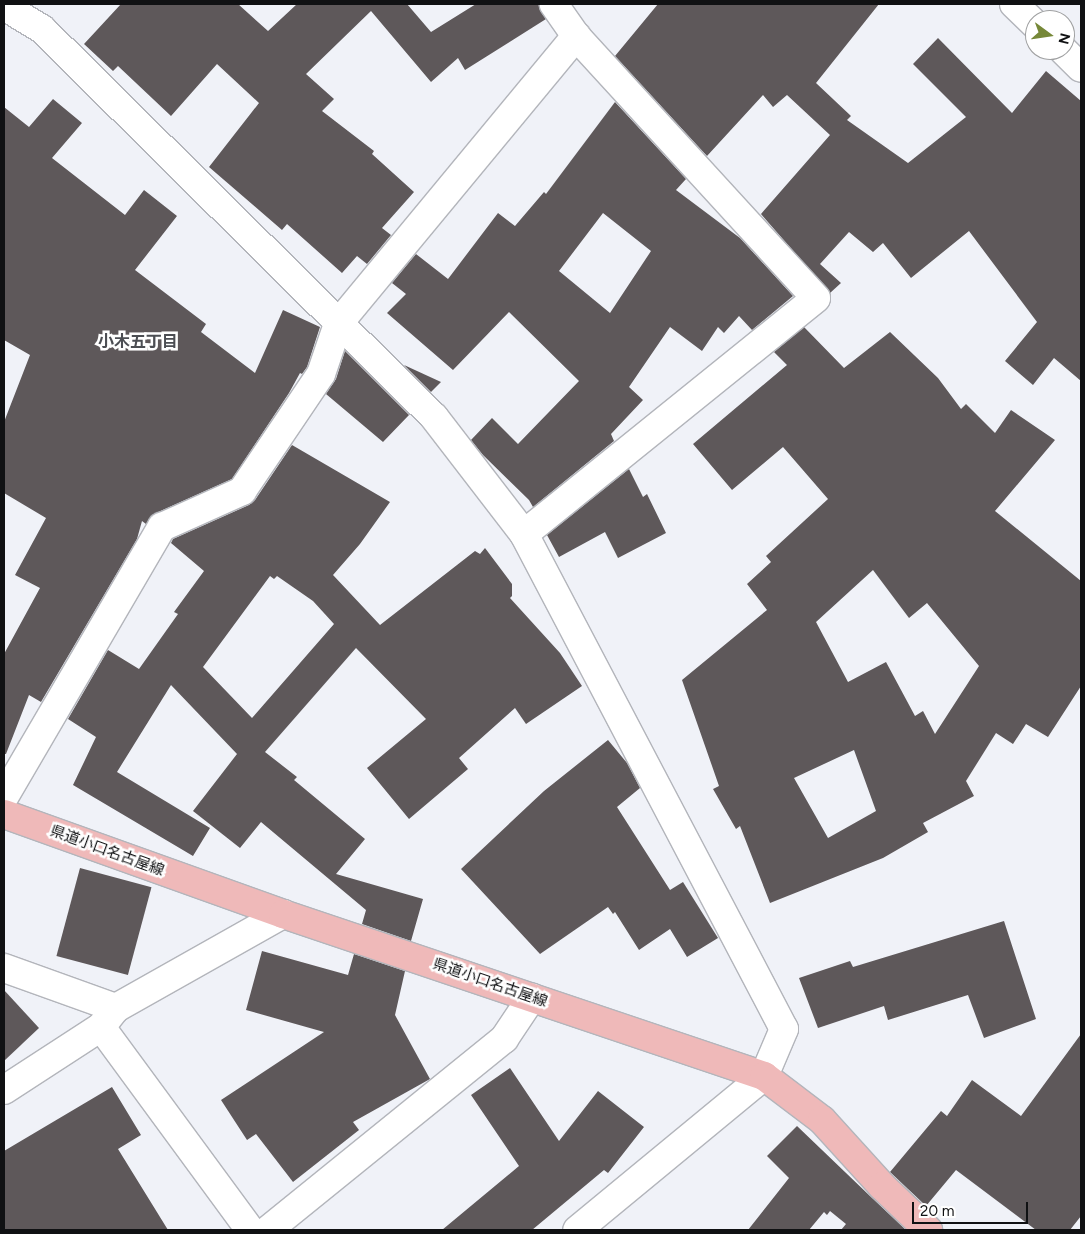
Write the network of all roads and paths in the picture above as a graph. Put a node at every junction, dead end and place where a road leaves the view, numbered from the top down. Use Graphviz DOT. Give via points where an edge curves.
graph roads {
  1 [pos="34,4"];
  2 [pos="554,4"];
  3 [pos="1014,4"];
  4 [pos="4,6"];
  5 [pos="1025,14"];
  6 [pos="42,29"];
  7 [pos="576,36"];
  8 [pos="338,324"];
  9 [pos="524,534"];
  10 [pos="4,797"];
  11 [pos="4,814"];
  12 [pos="283,914"];
  13 [pos="4,968"];
  14 [pos="532,997"];
  15 [pos="108,1017"];
  16 [pos="764,1076"];
  17 [pos="4,1090"];
  18 [pos="250,1230"];
  19 [pos="268,1230"];
  20 [pos="577,1230"];
  21 [pos="928,1230"];
  1 -- 6 [label="street"];
  2 -- 7 [label="street"];
  3 -- 5 [label="street"];
  4 -- 6 [label="street"];
  6 -- 8 [label="street"];
  7 -- 8 [label="street"];
  7 -- 9 [label="street" via="816,298"];
  8 -- 9 [label="street" via="434,417"];
  8 -- 10 [label="street" via="321,374 242,491 162,527"];
  9 -- 16 [label="street" via="784,1028"];
  11 -- 12 [label="main road, 県道小口名古屋線"];
  12 -- 14 [label="main road, 県道小口名古屋線"];
  12 -- 15 [label="street"];
  13 -- 15 [label="street"];
  14 -- 16 [label="main road, 県道小口名古屋線" via="721,1064"];
  14 -- 19 [label="street" via="504,1039"];
  15 -- 17 [label="street"];
  15 -- 18 [label="street"];
  16 -- 20 [label="street"];
  16 -- 21 [label="main road, 県道小口名古屋線" via="822,1120 882,1186"];
}
